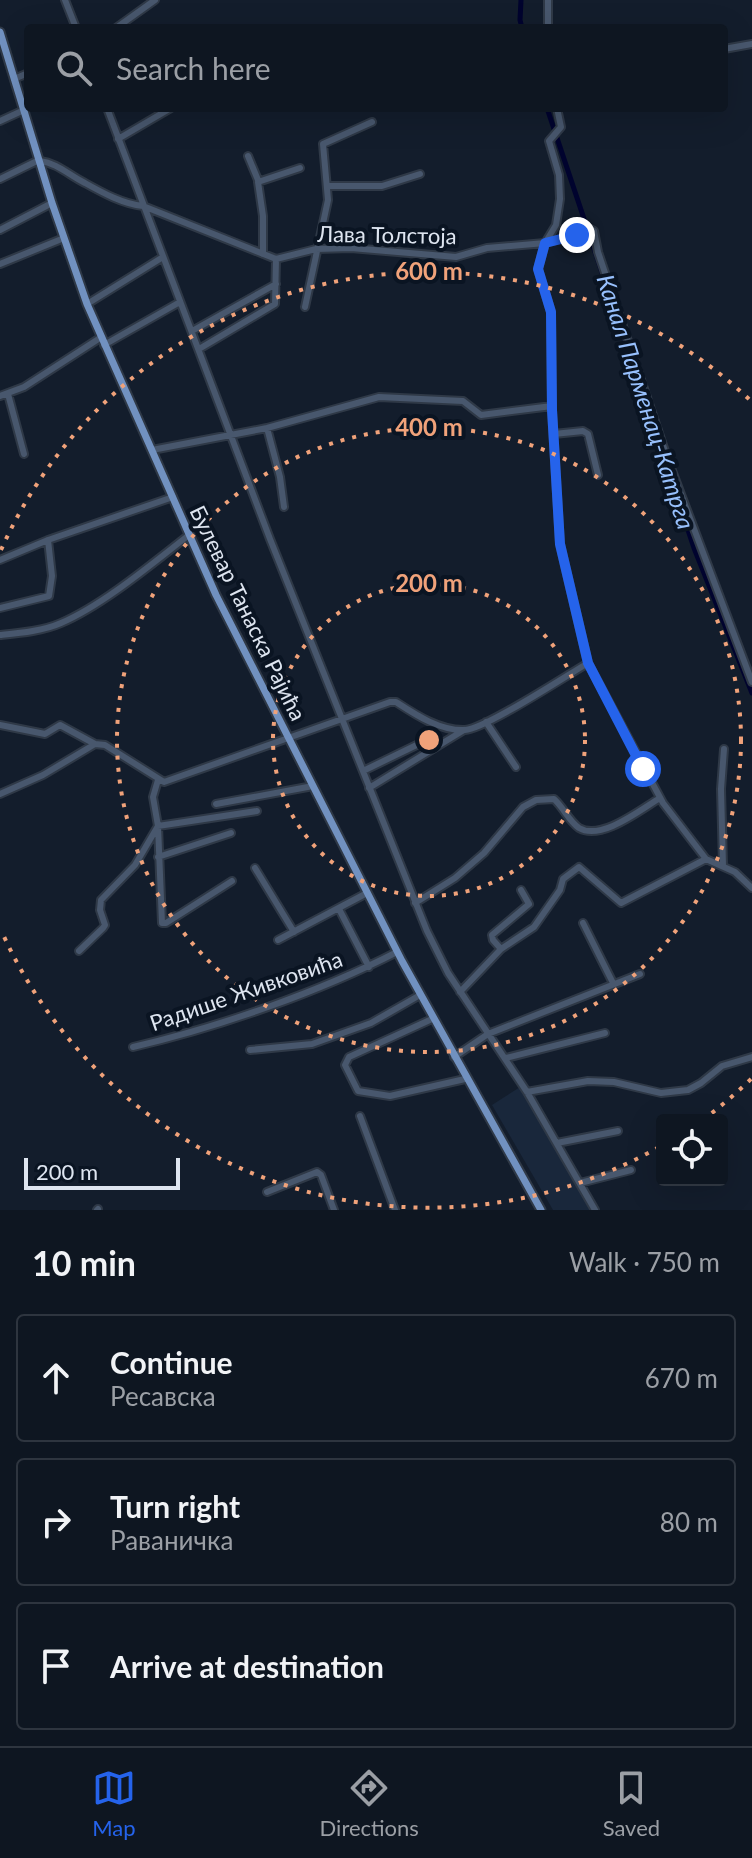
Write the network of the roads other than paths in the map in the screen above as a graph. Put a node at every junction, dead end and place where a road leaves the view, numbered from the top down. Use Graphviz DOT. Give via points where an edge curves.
graph roads {
  1 [pos="65,0"];
  2 [pos="155,0"];
  3 [pos="548,0"];
  4 [pos="74,24"];
  5 [pos="122,24"];
  6 [pos="548,24"];
  7 [pos="0,32"];
  8 [pos="752,44"];
  9 [pos="728,48"];
  10 [pos="24,75"];
  11 [pos="14,79"];
  12 [pos="24,110"];
  13 [pos="25,112"];
  14 [pos="108,112"];
  15 [pos="164,112"];
  16 [pos="558,112"];
  17 [pos="0,121"];
  18 [pos="372,122"];
  19 [pos="118,139"];
  20 [pos="248,156"];
  21 [pos="40,161"];
  22 [pos="300,168"];
  23 [pos="420,174"];
  24 [pos="0,179"];
  25 [pos="258,180"];
  26 [pos="328,186"];
  27 [pos="52,203"];
  28 [pos="143,206"];
  29 [pos="0,230"];
  30 [pos="64,238"];
  31 [pos="545,243"];
  32 [pos="316,249"];
  33 [pos="263,254"];
  34 [pos="163,257"];
  35 [pos="276,259"];
  36 [pos="0,264"];
  37 [pos="276,284"];
  38 [pos="180,302"];
  39 [pos="87,304"];
  40 [pos="305,307"];
  41 [pos="192,331"];
  42 [pos="102,342"];
  43 [pos="199,349"];
  44 [pos="4,395"];
  45 [pos="552,406"];
  46 [pos="267,428"];
  47 [pos="554,434"];
  48 [pos="232,435"];
  49 [pos="152,450"];
  50 [pos="24,454"];
  51 [pos="598,475"];
  52 [pos="173,497"];
  53 [pos="284,507"];
  54 [pos="189,535"];
  55 [pos="48,540"];
  56 [pos="0,560"];
  57 [pos="0,608"];
  58 [pos="0,635"];
  59 [pos="588,663"];
  60 [pos="752,682"];
  61 [pos="342,721"];
  62 [pos="486,722"];
  63 [pos="0,725"];
  64 [pos="464,730"];
  65 [pos="288,738"];
  66 [pos="431,738"];
  67 [pos="95,744"];
  68 [pos="724,749"];
  69 [pos="516,767"];
  70 [pos="363,771"];
  71 [pos="158,780"];
  72 [pos="313,786"];
  73 [pos="369,788"];
  74 [pos="0,794"];
  75 [pos="660,798"];
  76 [pos="216,804"];
  77 [pos="257,811"];
  78 [pos="158,826"];
  79 [pos="231,833"];
  80 [pos="158,857"];
  81 [pos="706,859"];
  82 [pos="723,866"];
  83 [pos="255,868"];
  84 [pos="232,881"];
  85 [pos="752,888"];
  86 [pos="521,890"];
  87 [pos="367,893"];
  88 [pos="415,903"];
  89 [pos="339,909"];
  90 [pos="583,923"];
  91 [pos="294,932"];
  92 [pos="278,940"];
  93 [pos="501,949"];
  94 [pos="79,951"];
  95 [pos="397,952"];
  96 [pos="369,967"];
  97 [pos="640,974"];
  98 [pos="613,983"];
  99 [pos="460,992"];
  100 [pos="420,995"];
  101 [pos="432,1019"];
  102 [pos="605,1033"];
  103 [pos="488,1034"];
  104 [pos="133,1047"];
  105 [pos="250,1050"];
  106 [pos="454,1057"];
  107 [pos="752,1057"];
  108 [pos="506,1058"];
  109 [pos="465,1079"];
  110 [pos="527,1092"];
  111 [pos="360,1116"];
  112 [pos="618,1131"];
  113 [pos="557,1143"];
  114 [pos="631,1170"];
  115 [pos="580,1183"];
  116 [pos="267,1192"];
  117 [pos="334,1210"];
  118 [pos="395,1210"];
  119 [pos="541,1210"];
  120 [pos="595,1210"];
  1 -- 4 [label="street"];
  2 -- 5 [label="street"];
  3 -- 6 [label="street"];
  7 -- 11 [label="main road, Булевар Танаска Рајића"];
  8 -- 9 [label="street"];
  10 -- 11 [label="street"];
  11 -- 12 [label="main road, Булевар Танаска Рајића"];
  12 -- 17 [label="street"];
  13 -- 21 [label="main road, Булевар Танаска Рајића"];
  14 -- 19 [label="street"];
  15 -- 19 [label="street"];
  16 -- 31 [label="street" via="561,127 549,147 560,199 556,225"];
  18 -- 26 [label="street" via="323,144"];
  19 -- 28 [label="street"];
  20 -- 25 [label="street"];
  21 -- 24 [label="street"];
  21 -- 27 [label="main road, Булевар Танаска Рајића"];
  21 -- 28 [label="street"];
  22 -- 25 [label="street"];
  23 -- 26 [label="street" via="382,186"];
  25 -- 33 [label="street"];
  26 -- 32 [label="street"];
  27 -- 29 [label="street"];
  27 -- 30 [label="main road, Булевар Танаска Рајића"];
  28 -- 33 [label="street"];
  28 -- 34 [label="street"];
  30 -- 36 [label="street"];
  30 -- 39 [label="main road, Булевар Танаска Рајића"];
  31 -- 32 [label="street, Лава Толстоја" via="487,248 456,257"];
  31 -- 45 [label="street" via="538,269 551,312"];
  31 -- 60 [label="street, Лава Толстоја" via="588,229 597,236 668,460"];
  32 -- 35 [label="street, Лава Толстоја"];
  32 -- 40 [label="street"];
  33 -- 35 [label="street"];
  34 -- 38 [label="street"];
  34 -- 39 [label="street"];
  35 -- 37 [label="street"];
  37 -- 41 [label="street"];
  37 -- 43 [label="street" via="275,304"];
  38 -- 41 [label="street"];
  38 -- 42 [label="street"];
  39 -- 42 [label="main road, Булевар Танаска Рајића"];
  41 -- 43 [label="street"];
  42 -- 44 [label="street"];
  42 -- 49 [label="main road, Булевар Танаска Рајића"];
  43 -- 48 [label="street"];
  44 -- 50 [label="street"];
  45 -- 46 [label="street" via="481,415 463,401 379,397"];
  45 -- 47 [label="street"];
  46 -- 48 [label="street"];
  46 -- 53 [label="street"];
  47 -- 51 [label="street" via="588,434"];
  47 -- 59 [label="street" via="560,544"];
  48 -- 49 [label="street"];
  48 -- 61 [label="street"];
  49 -- 52 [label="main road, Булевар Танаска Рајића"];
  52 -- 54 [label="main road, Булевар Танаска Рајића"];
  52 -- 55 [label="street"];
  54 -- 58 [label="street" via="80,613 59,624"];
  54 -- 65 [label="main road, Булевар Танаска Рајића"];
  55 -- 56 [label="street"];
  55 -- 57 [label="street" via="49,596"];
  59 -- 62 [label="street"];
  59 -- 75 [label="street"];
  61 -- 64 [label="street" via="396,702 424,720"];
  61 -- 65 [label="street"];
  61 -- 70 [label="street"];
  62 -- 64 [label="street"];
  62 -- 69 [label="street"];
  63 -- 67 [label="street" via="45,734 60,725"];
  64 -- 73 [label="street"];
  65 -- 71 [label="street" via="176,779"];
  65 -- 72 [label="main road, Булевар Танаска Рајића"];
  66 -- 70 [label="street"];
  67 -- 71 [label="street" via="105,745"];
  67 -- 74 [label="street"];
  68 -- 82 [label="street"];
  70 -- 73 [label="street"];
  71 -- 78 [label="street" via="153,797"];
  72 -- 76 [label="street"];
  72 -- 87 [label="main road, Булевар Танаска Рајића"];
  73 -- 88 [label="street"];
  75 -- 81 [label="street"];
  75 -- 88 [label="street" via="596,832 580,828 554,799 536,800 455,878"];
  77 -- 78 [label="street"];
  78 -- 80 [label="street"];
  78 -- 94 [label="street" via="135,865 101,900 105,925"];
  79 -- 80 [label="street"];
  80 -- 84 [label="street" via="164,924"];
  81 -- 82 [label="street"];
  81 -- 93 [label="street" via="621,903 579,867 563,879 534,927"];
  82 -- 85 [label="street"];
  83 -- 91 [label="street"];
  86 -- 93 [label="street" via="529,904 492,935"];
  87 -- 89 [label="street"];
  87 -- 95 [label="main road, Булевар Танаска Рајића"];
  88 -- 99 [label="street"];
  89 -- 91 [label="street"];
  89 -- 96 [label="street, Радише Живковића"];
  90 -- 98 [label="street"];
  91 -- 92 [label="street"];
  93 -- 99 [label="street"];
  95 -- 96 [label="street, Радише Живковића"];
  95 -- 100 [label="main road, Булевар Танаска Рајића"];
  96 -- 104 [label="street, Радише Живковића" via="229,1020"];
  97 -- 98 [label="street"];
  98 -- 103 [label="street"];
  99 -- 103 [label="street"];
  100 -- 101 [label="main road, Булевар Танаска Рајића"];
  100 -- 105 [label="street" via="388,1015 312,1044"];
  101 -- 106 [label="main road, Булевар Танаска Рајића"];
  101 -- 109 [label="street" via="349,1057 348,1075 358,1091 380,1097"];
  102 -- 108 [label="street"];
  103 -- 106 [label="street"];
  103 -- 108 [label="street"];
  106 -- 109 [label="main road, Булевар Танаска Рајића"];
  107 -- 110 [label="street" via="722,1066 688,1090 661,1093 588,1081"];
  108 -- 110 [label="street"];
  109 -- 119 [label="main road, Булевар Танаска Рајића"];
  110 -- 113 [label="street"];
  111 -- 118 [label="street"];
  112 -- 113 [label="street"];
  113 -- 115 [label="street"];
  114 -- 115 [label="street"];
  115 -- 120 [label="street"];
  116 -- 117 [label="street" via="317,1172"];
}
